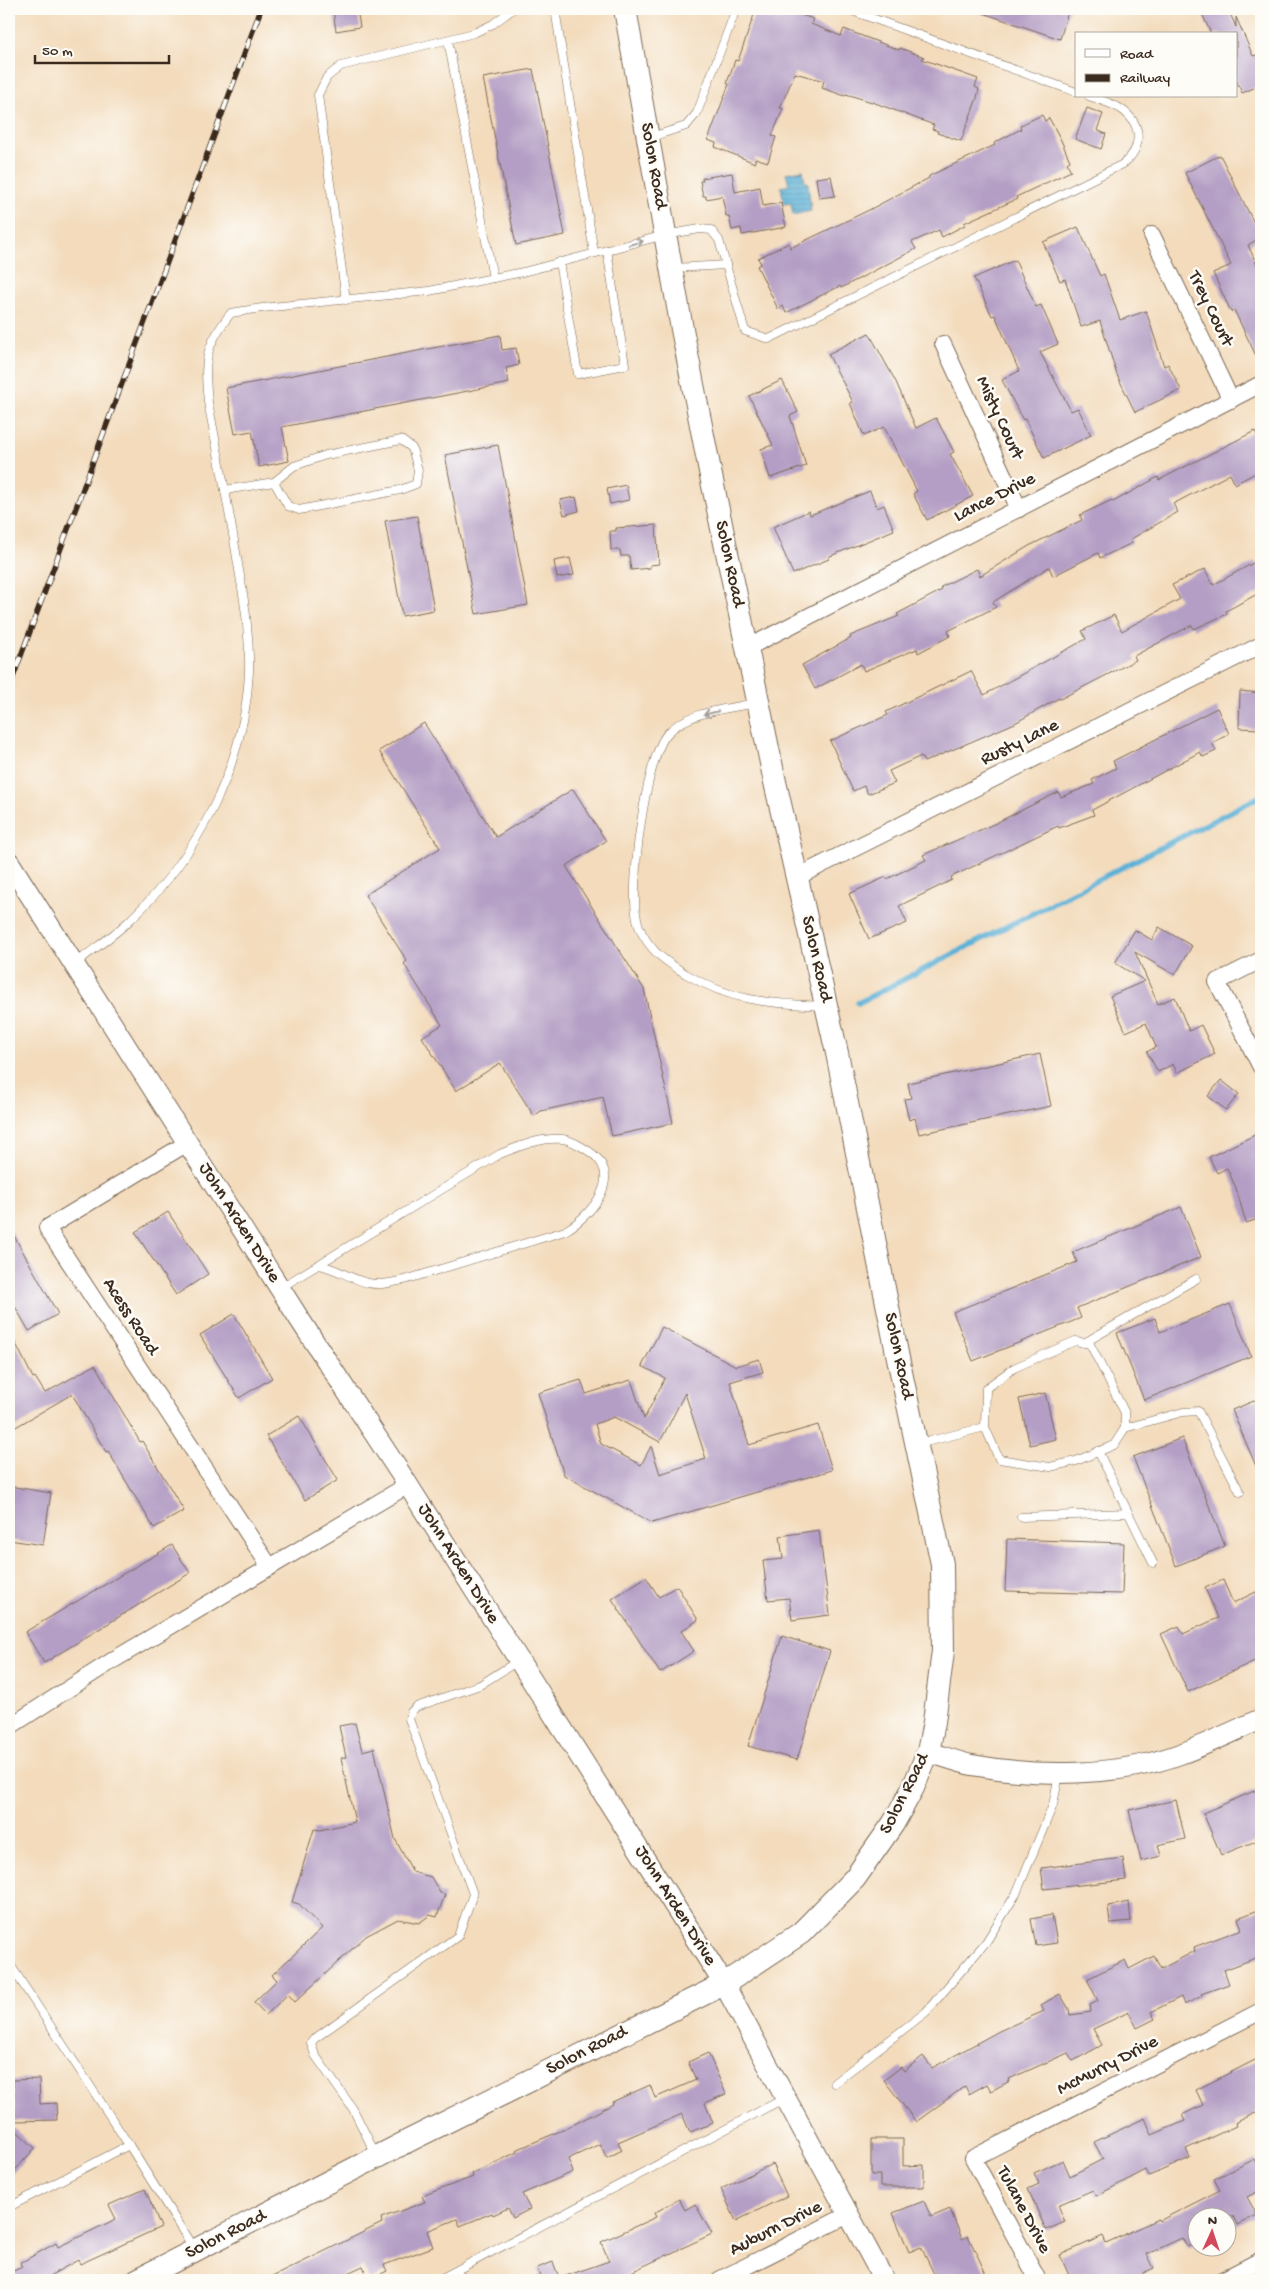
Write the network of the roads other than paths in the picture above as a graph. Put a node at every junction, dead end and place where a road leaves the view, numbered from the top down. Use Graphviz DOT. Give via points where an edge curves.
graph roads {
  1 [pos="513,9"];
  2 [pos="555,9"];
  3 [pos="625,9"];
  4 [pos="736,9"];
  5 [pos="847,9"];
  6 [pos="448,40"];
  7 [pos="1075,92"];
  8 [pos="1094,98"];
  9 [pos="648,138"];
  10 [pos="665,235"];
  11 [pos="1152,235"];
  12 [pos="607,250"];
  13 [pos="594,253"];
  14 [pos="559,262"];
  15 [pos="726,265"];
  16 [pos="671,268"];
  17 [pos="492,278"];
  18 [pos="346,300"];
  19 [pos="943,344"];
  20 [pos="1261,384"];
  21 [pos="1231,400"];
  22 [pos="274,482"];
  23 [pos="225,490"];
  24 [pos="1019,509"];
  25 [pos="1261,645"];
  26 [pos="747,648"];
  27 [pos="758,702"];
  28 [pos="9,862"];
  29 [pos="797,877"];
  30 [pos="1261,960"];
  31 [pos="75,964"];
  32 [pos="827,1006"];
  33 [pos="1261,1066"];
  34 [pos="189,1142"];
  35 [pos="319,1265"];
  36 [pos="1196,1279"];
  37 [pos="280,1288"];
  38 [pos="1084,1343"];
  39 [pos="985,1427"];
  40 [pos="1125,1428"];
  41 [pos="916,1445"];
  42 [pos="1098,1451"];
  43 [pos="408,1485"];
  44 [pos="1240,1492"];
  45 [pos="1128,1513"];
  46 [pos="1021,1517"];
  47 [pos="1153,1563"];
  48 [pos="270,1567"];
  49 [pos="519,1660"];
  50 [pos="1261,1719"];
  51 [pos="9,1727"];
  52 [pos="928,1752"];
  53 [pos="1060,1772"];
  54 [pos="9,1964"];
  55 [pos="724,1984"];
  56 [pos="1261,2011"];
  57 [pos="834,2083"];
  58 [pos="786,2097"];
  59 [pos="129,2145"];
  60 [pos="377,2157"];
  61 [pos="973,2158"];
  62 [pos="9,2208"];
  63 [pos="850,2214"];
  64 [pos="195,2251"];
  65 [pos="1261,2260"];
  66 [pos="138,2280"];
  67 [pos="438,2280"];
  68 [pos="719,2280"];
  69 [pos="884,2280"];
  70 [pos="1038,2280"];
  71 [pos="1222,2280"];
  1 -- 6 [label="lane" via="493,24"];
  2 -- 13 [label="lane"];
  3 -- 9 [label="main road, Solon Road"];
  4 -- 9 [label="lane" via="697,113 686,126"];
  5 -- 7 [label="lane"];
  6 -- 17 [label="lane"];
  6 -- 18 [label="lane" via="341,66 327,77 318,95"];
  8 -- 15 [label="lane" via="1121,110 1132,119 1138,132 1138,145 1132,157 1123,164 769,339 745,331"];
  9 -- 10 [label="main road, Solon Road"];
  12 -- 10 [label="lane, one-way"];
  10 -- 15 [label="lane" via="711,230 719,240"];
  10 -- 16 [label="main road, Solon Road"];
  11 -- 21 [label="street, Trey Court"];
  12 -- 13 [label="lane"];
  12 -- 14 [label="lane" via="625,365 578,374"];
  13 -- 14 [label="lane"];
  14 -- 17 [label="lane"];
  15 -- 16 [label="lane"];
  16 -- 26 [label="main road, Solon Road" via="710,476"];
  17 -- 18 [label="lane" via="429,291"];
  18 -- 23 [label="lane" via="231,314 215,333 206,356 205,374"];
  19 -- 24 [label="street, Misty Court"];
  20 -- 21 [label="street, Lance Drive"];
  21 -- 24 [label="street, Lance Drive"];
  22 -- 22 [label="lane" via="294,466 326,455 402,440 412,448 418,470 416,484 400,490 299,510 288,506"];
  22 -- 23 [label="lane"];
  23 -- 31 [label="lane" via="248,622 249,672 243,720 226,778 202,830 165,882 131,920"];
  24 -- 26 [label="street, Lance Drive"];
  25 -- 29 [label="street, Rusty Lane"];
  26 -- 27 [label="main road, Solon Road"];
  27 -- 29 [label="main road, Solon Road"];
  27 -- 32 [label="lane, one-way" via="698,716 667,734 642,812 634,891 637,920 654,950 674,967 705,985 738,998"];
  28 -- 31 [label="street, John Arden Drive"];
  29 -- 32 [label="main road, Solon Road"];
  30 -- 33 [label="street" via="1217,982"];
  31 -- 34 [label="street, John Arden Drive"];
  32 -- 41 [label="main road, Solon Road"];
  34 -- 37 [label="street, John Arden Drive"];
  34 -- 48 [label="street, Acess Road" via="47,1228"];
  35 -- 35 [label="lane" via="500,1154 525,1143 563,1139 574,1142 591,1152 605,1174 604,1189 598,1200 577,1224 565,1231 384,1284 369,1283 332,1267"];
  35 -- 37 [label="lane"];
  36 -- 38 [label="lane"];
  37 -- 43 [label="street, John Arden Drive"];
  38 -- 39 [label="lane" via="1075,1341 1014,1368 986,1388"];
  38 -- 40 [label="lane" via="1090,1344 1125,1413"];
  39 -- 41 [label="lane"];
  39 -- 42 [label="lane" via="1000,1459 1050,1467 1076,1461"];
  40 -- 42 [label="lane" via="1114,1445"];
  40 -- 44 [label="lane" via="1182,1412 1198,1411"];
  41 -- 52 [label="main road, Solon Road" via="942,1564 943,1652"];
  42 -- 45 [label="lane"];
  43 -- 48 [label="street"];
  43 -- 49 [label="street, John Arden Drive"];
  45 -- 46 [label="lane"];
  45 -- 47 [label="lane"];
  48 -- 51 [label="street" via="115,1659"];
  49 -- 55 [label="street, John Arden Drive"];
  49 -- 60 [label="lane" via="480,1685 416,1707 409,1719 473,1894 458,1936 311,2043 315,2056 354,2109"];
  50 -- 53 [label="street" via="1179,1755 1116,1770"];
  52 -- 53 [label="street" via="1011,1771"];
  52 -- 55 [label="main road, Solon Road" via="893,1824 855,1878 801,1933"];
  53 -- 57 [label="lane" via="1053,1805 1016,1894 986,1942 926,2012"];
  54 -- 59 [label="lane"];
  55 -- 58 [label="street, John Arden Drive"];
  55 -- 60 [label="main road, Solon Road"];
  56 -- 61 [label="street, McMurry Drive"];
  58 -- 63 [label="street, John Arden Drive"];
  58 -- 67 [label="lane"];
  59 -- 62 [label="lane"];
  59 -- 64 [label="lane"];
  60 -- 64 [label="main road, Solon Road"];
  61 -- 70 [label="street, Tulane Drive"];
  63 -- 68 [label="street, Auburn Drive"];
  63 -- 69 [label="street, John Arden Drive"];
  64 -- 66 [label="main road, Solon Road"];
  65 -- 71 [label="street"];
}
